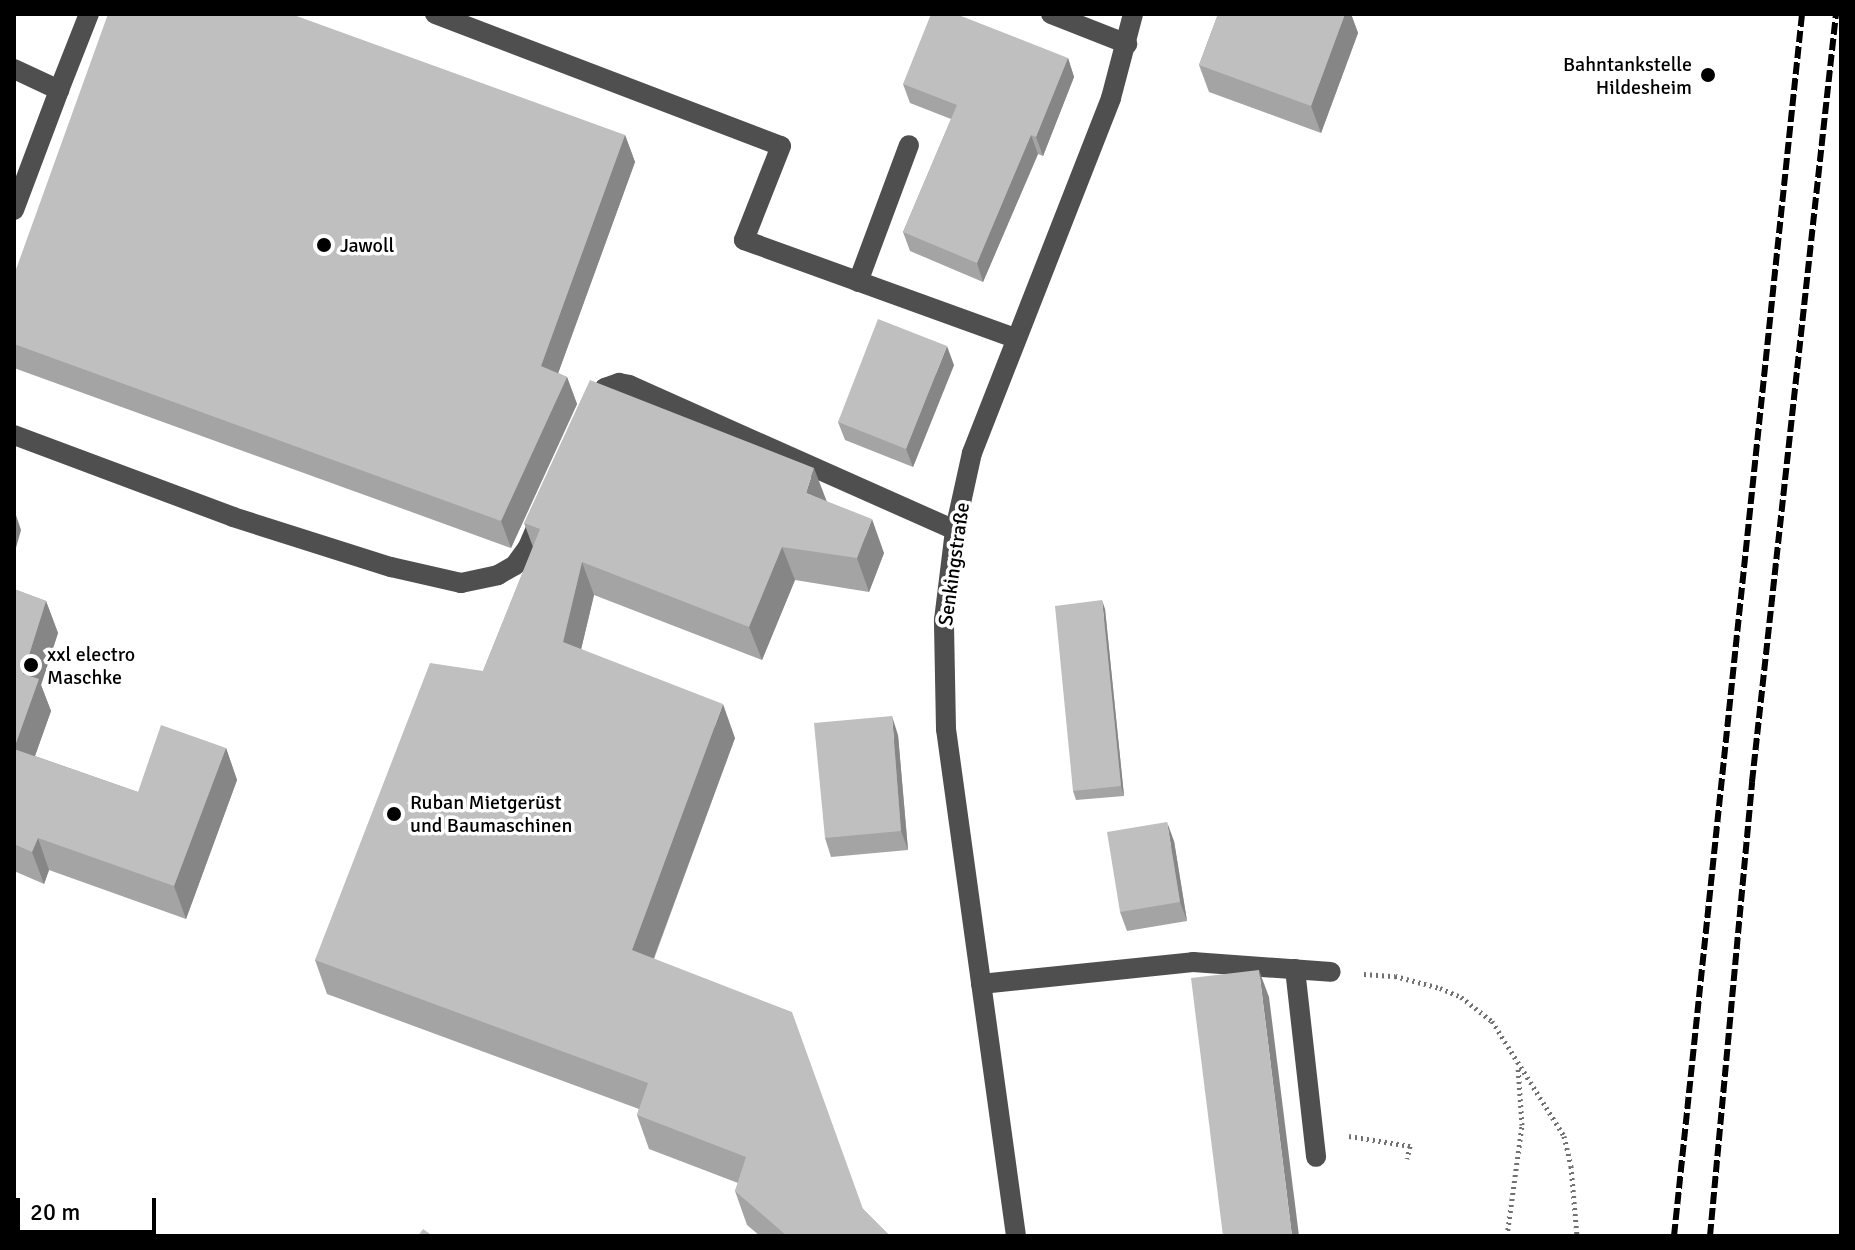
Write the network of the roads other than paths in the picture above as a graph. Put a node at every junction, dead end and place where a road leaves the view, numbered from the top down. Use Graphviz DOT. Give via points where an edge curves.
graph roads {
  1 [pos="89,14"];
  2 [pos="435,14"];
  3 [pos="1051,14"];
  4 [pos="1133,14"];
  5 [pos="1127,44"];
  6 [pos="14,69"];
  7 [pos="59,90"];
  8 [pos="909,145"];
  9 [pos="14,210"];
  10 [pos="858,282"];
  11 [pos="1015,338"];
  12 [pos="582,424"];
  13 [pos="14,435"];
  14 [pos="552,492"];
  15 [pos="955,530"];
  16 [pos="1295,969"];
  17 [pos="1331,972"];
  18 [pos="981,984"];
  19 [pos="1316,1157"];
  20 [pos="1016,1236"];
  1 -- 7 [label="street"];
  2 -- 10 [label="street" via="781,146 744,240"];
  3 -- 5 [label="street"];
  4 -- 5 [label="street, Senkingstraße"];
  5 -- 11 [label="street, Senkingstraße" via="1111,98"];
  6 -- 7 [label="street"];
  7 -- 9 [label="street"];
  8 -- 10 [label="street"];
  10 -- 11 [label="street"];
  11 -- 15 [label="street, Senkingstraße" via="972,453"];
  12 -- 15 [label="street" via="605,388 629,385"];
  13 -- 14 [label="street" via="233,517 391,567 461,583 498,575 515,565"];
  15 -- 18 [label="street, Senkingstraße" via="944,620 946,729"];
  16 -- 17 [label="street"];
  16 -- 18 [label="street" via="1193,962"];
  16 -- 19 [label="street"];
  18 -- 20 [label="street, Senkingstraße"];
}
